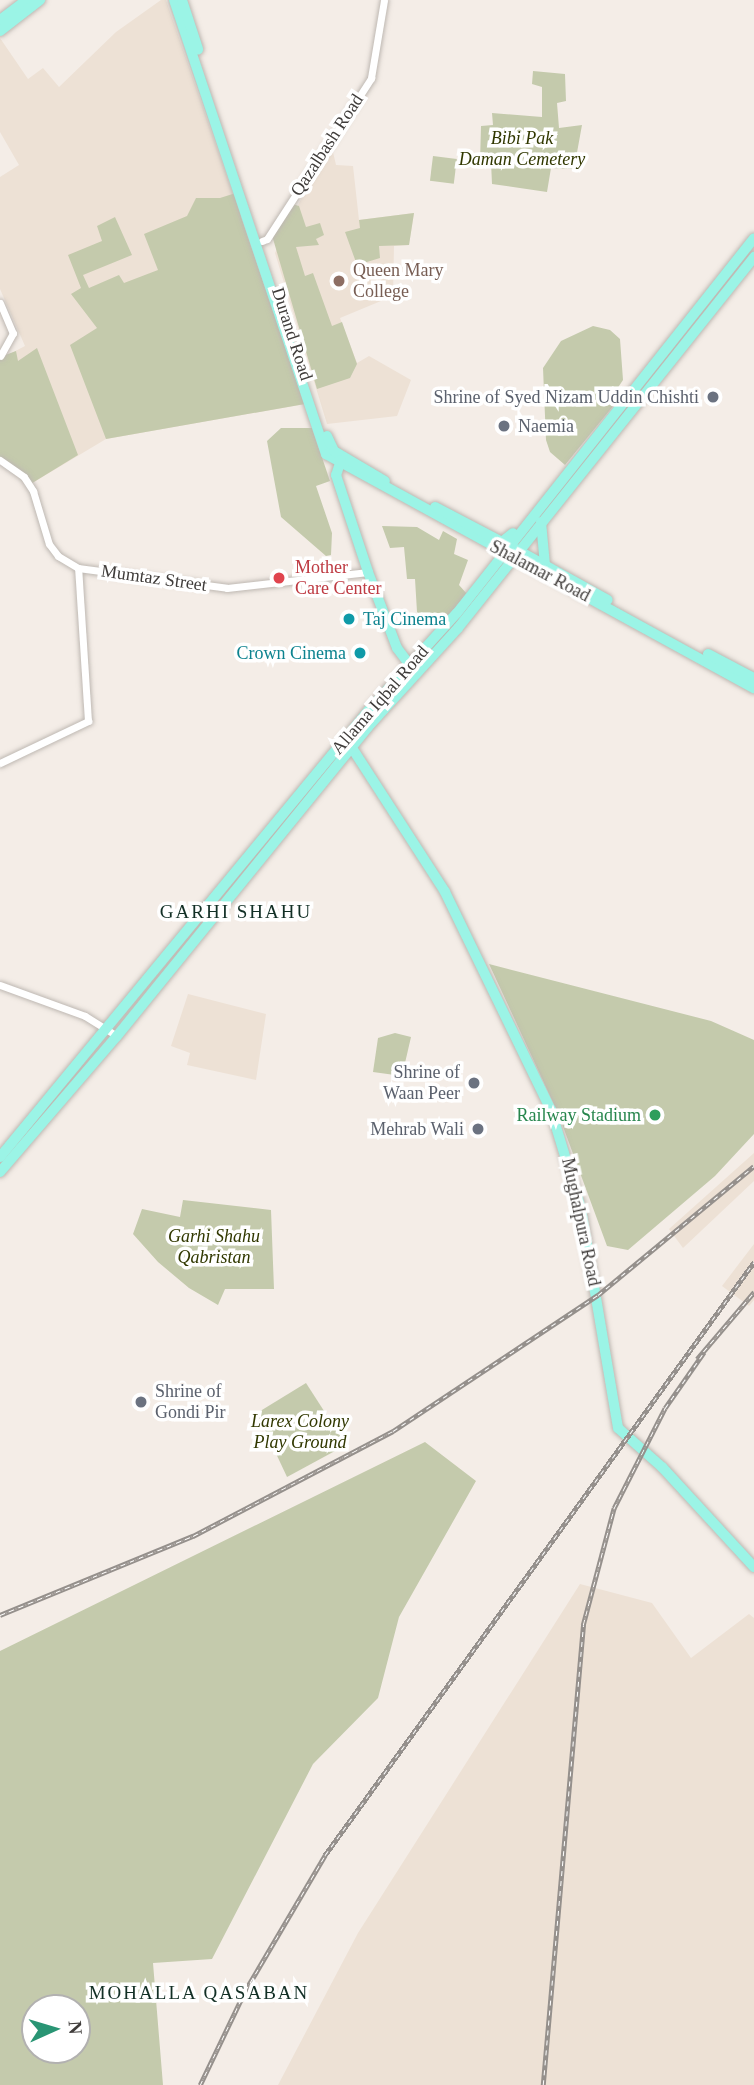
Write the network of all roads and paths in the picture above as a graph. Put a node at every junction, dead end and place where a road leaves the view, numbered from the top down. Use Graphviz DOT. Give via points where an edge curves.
graph roads {
  1 [pos="27,0"];
  2 [pos="40,0"];
  3 [pos="174,0"];
  4 [pos="182,0"];
  5 [pos="384,0"];
  6 [pos="0,20"];
  7 [pos="0,31"];
  8 [pos="754,239"];
  9 [pos="262,241"];
  10 [pos="754,257"];
  11 [pos="0,303"];
  12 [pos="0,356"];
  13 [pos="326,454"];
  14 [pos="0,460"];
  15 [pos="340,460"];
  16 [pos="575,463"];
  17 [pos="584,469"];
  18 [pos="529,521"];
  19 [pos="541,522"];
  20 [pos="507,548"];
  21 [pos="517,554"];
  22 [pos="545,565"];
  23 [pos="533,567"];
  24 [pos="78,568"];
  25 [pos="505,569"];
  26 [pos="369,572"];
  27 [pos="412,668"];
  28 [pos="754,678"];
  29 [pos="754,688"];
  30 [pos="352,748"];
  31 [pos="0,763"];
  32 [pos="258,845"];
  33 [pos="267,852"];
  34 [pos="0,985"];
  35 [pos="113,1032"];
  36 [pos="0,1157"];
  37 [pos="0,1172"];
  38 [pos="754,1567"];
  1 -- 6 [label="main road"];
  2 -- 7 [label="main road"];
  3 -- 13 [label="main road, Durand Road"];
  4 -- 9 [label="main road, Durand Road"];
  5 -- 9 [label="street, Qazalbash Road" via="371,78"];
  8 -- 16 [label="main road, Allama Iqbal Road"];
  9 -- 15 [label="main road, Durand Road" via="331,447"];
  10 -- 17 [label="main road, Allama Iqbal Road"];
  11 -- 12 [label="street" via="13,333"];
  13 -- 15 [label="main road, Shalamar Road"];
  14 -- 24 [label="street, Mumtaz Street" via="24,477 33,491 49,544 58,556"];
  15 -- 18 [label="main road" via="499,541 506,541"];
  15 -- 20 [label="main road, Shalamar Road"];
  15 -- 26 [label="main road, Durand Road" via="336,475"];
  16 -- 17 [label="main road"];
  16 -- 18 [label="main road, Allama Iqbal Road"];
  17 -- 19 [label="main road, Allama Iqbal Road"];
  18 -- 20 [label="main road, Allama Iqbal Road"];
  19 -- 21 [label="main road, Allama Iqbal Road"];
  19 -- 22 [label="main road"];
  20 -- 21 [label="main road, Shalamar Road"];
  20 -- 27 [label="main road, Allama Iqbal Road"];
  21 -- 22 [label="main road, Shalamar Road"];
  21 -- 23 [label="main road, Shalamar Road"];
  21 -- 25 [label="main road, Allama Iqbal Road"];
  22 -- 28 [label="main road, Shalamar Road"];
  23 -- 25 [label="main road"];
  23 -- 29 [label="main road, Shalamar Road"];
  24 -- 26 [label="street, Mumtaz Street" via="227,589"];
  24 -- 31 [label="street" via="88,721"];
  25 -- 27 [label="main road, Allama Iqbal Road"];
  26 -- 27 [label="main road, Durand Road" via="397,649"];
  27 -- 30 [label="main road, Allama Iqbal Road"];
  27 -- 32 [label="main road, Allama Iqbal Road"];
  30 -- 33 [label="main road, Allama Iqbal Road"];
  30 -- 38 [label="main road, Mughalpura Road" via="445,892 551,1110 568,1156 592,1263 618,1428 662,1467"];
  32 -- 33 [label="main road"];
  32 -- 35 [label="main road, Allama Iqbal Road"];
  33 -- 35 [label="main road, Allama Iqbal Road"];
  34 -- 35 [label="street"];
  35 -- 36 [label="main road, Allama Iqbal Road"];
  35 -- 37 [label="main road, Allama Iqbal Road"];
}
